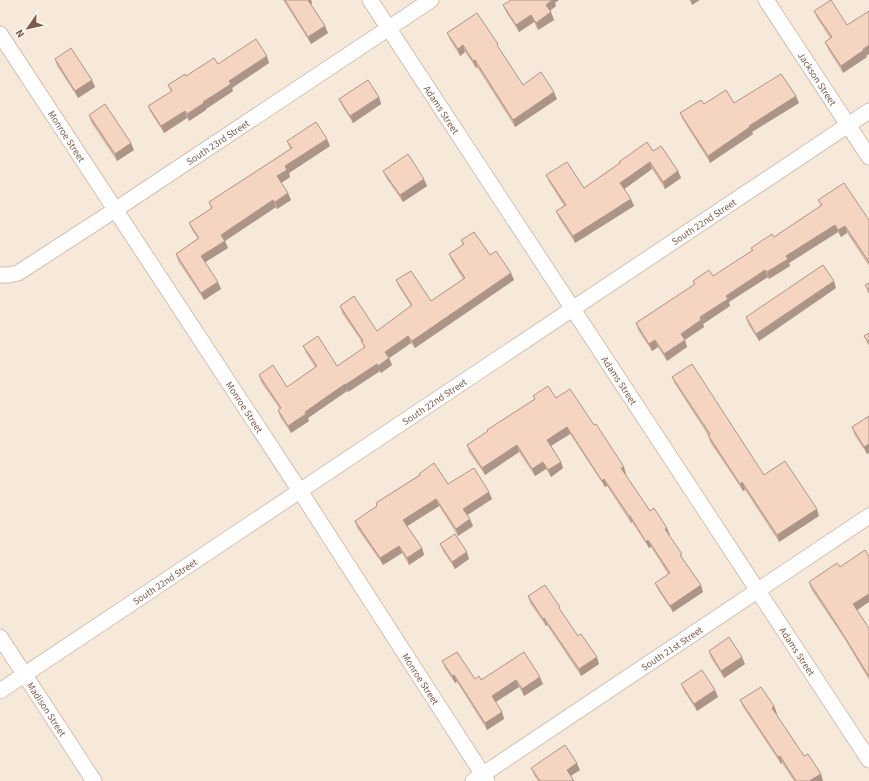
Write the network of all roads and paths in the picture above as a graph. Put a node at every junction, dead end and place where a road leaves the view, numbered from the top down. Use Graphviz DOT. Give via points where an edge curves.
graph roads {
  1 [pos="370,0"];
  2 [pos="431,0"];
  3 [pos="766,0"];
  4 [pos="389,28"];
  5 [pos="0,34"];
  6 [pos="869,111"];
  7 [pos="848,125"];
  8 [pos="869,158"];
  9 [pos="115,210"];
  10 [pos="0,275"];
  11 [pos="573,309"];
  12 [pos="300,491"];
  13 [pos="869,516"];
  14 [pos="757,591"];
  15 [pos="0,637"];
  16 [pos="25,674"];
  17 [pos="0,691"];
  18 [pos="869,760"];
  19 [pos="481,779"];
  20 [pos="94,781"];
  1 -- 4 [label="street, Adams Street"];
  2 -- 4 [label="street, South 23rd Street"];
  3 -- 7 [label="street, Jackson Street"];
  4 -- 9 [label="street, South 23rd Street"];
  4 -- 11 [label="street, Adams Street"];
  5 -- 9 [label="street, Monroe Street"];
  6 -- 7 [label="street, South 22nd Street"];
  7 -- 8 [label="street, Jackson Street"];
  7 -- 11 [label="street, South 22nd Street"];
  9 -- 10 [label="street, South 23rd Street" via="18,273"];
  9 -- 12 [label="street, Monroe Street"];
  11 -- 12 [label="street, South 22nd Street"];
  11 -- 14 [label="street, Adams Street"];
  12 -- 16 [label="street, South 22nd Street"];
  12 -- 19 [label="street, Monroe Street"];
  13 -- 14 [label="street, South 21st Street"];
  14 -- 18 [label="street, Adams Street"];
  14 -- 19 [label="street, South 21st Street"];
  15 -- 16 [label="street, Madison Street"];
  16 -- 17 [label="street, South 22nd Street"];
  16 -- 20 [label="street, Madison Street"];
}
